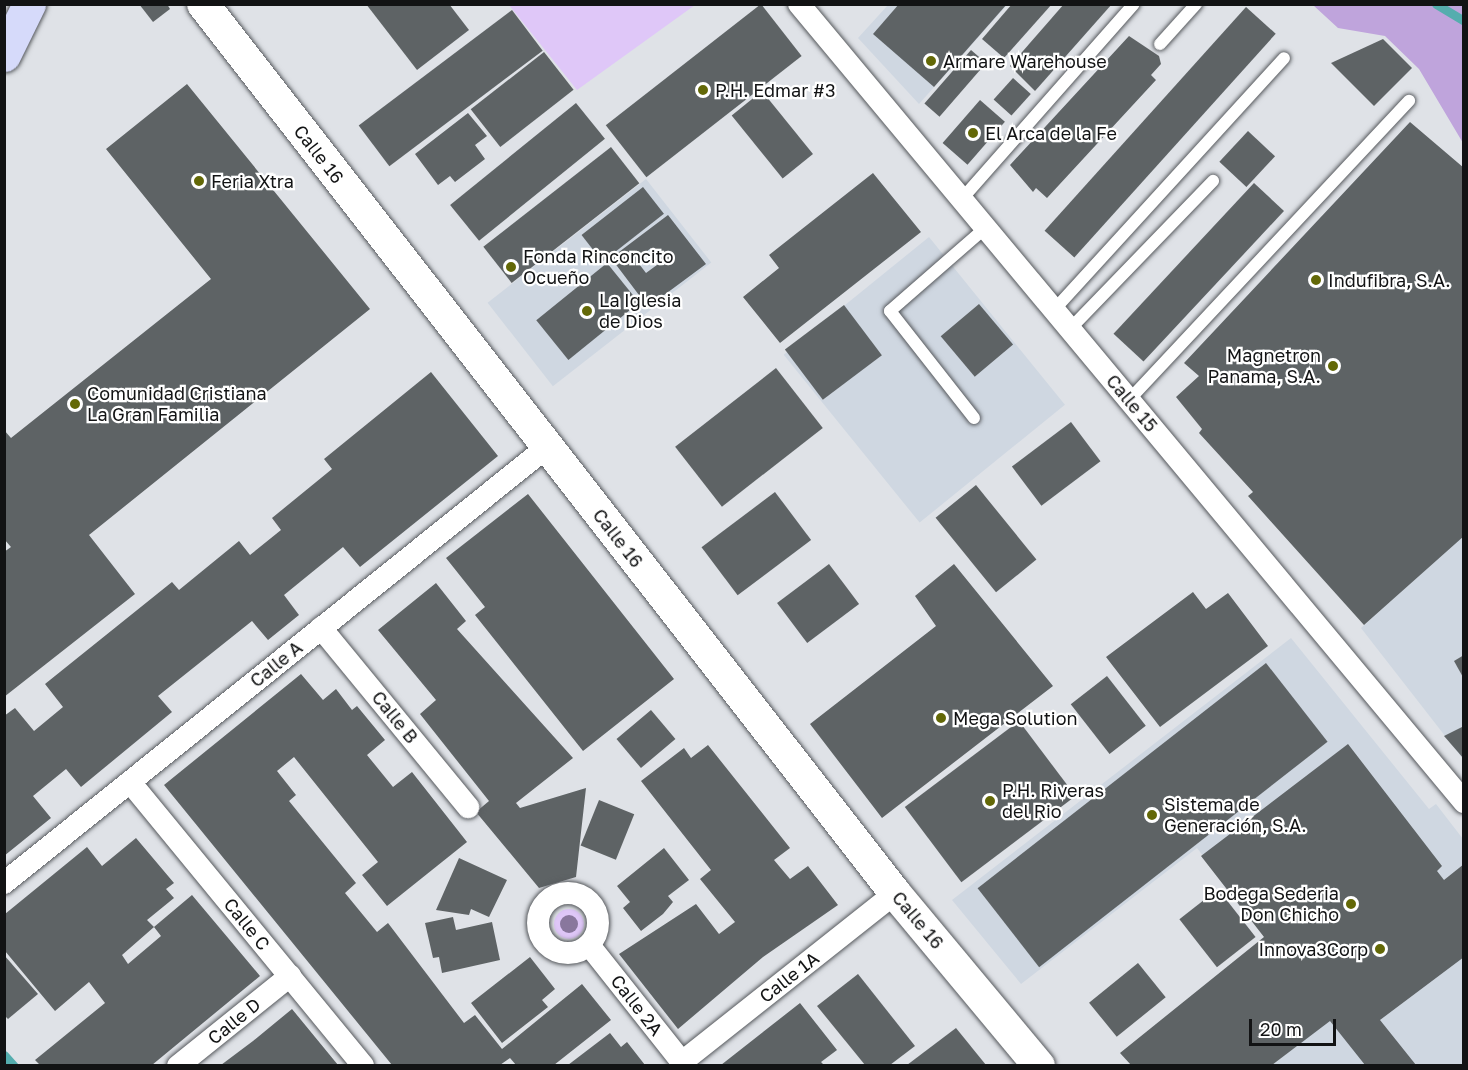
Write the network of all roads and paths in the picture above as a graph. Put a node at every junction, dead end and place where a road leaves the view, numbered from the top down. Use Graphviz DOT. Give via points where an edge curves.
graph roads {
  1 [pos="29,4"];
  2 [pos="203,4"];
  3 [pos="799,4"];
  4 [pos="1134,4"];
  5 [pos="1196,4"];
  6 [pos="1160,44"];
  7 [pos="4,55"];
  8 [pos="1284,58"];
  9 [pos="1409,101"];
  10 [pos="1213,181"];
  11 [pos="961,200"];
  12 [pos="985,228"];
  13 [pos="1054,310"];
  14 [pos="1070,329"];
  15 [pos="1129,400"];
  16 [pos="974,418"];
  17 [pos="547,447"];
  18 [pos="321,628"];
  19 [pos="130,782"];
  20 [pos="1464,802"];
  21 [pos="468,807"];
  22 [pos="4,883"];
  23 [pos="896,893"];
  24 [pos="589,945"];
  25 [pos="290,976"];
  26 [pos="684,1064"];
  27 [pos="178,1065"];
  28 [pos="363,1065"];
  29 [pos="1039,1065"];
  1 -- 7 [label="main road"];
  2 -- 17 [label="main road, Calle 16"];
  3 -- 11 [label="street, Calle 15"];
  4 -- 11 [label="lane"];
  5 -- 6 [label="lane"];
  8 -- 13 [label="lane"];
  9 -- 15 [label="lane"];
  10 -- 14 [label="lane"];
  11 -- 12 [label="street, Calle 15"];
  12 -- 13 [label="street, Calle 15"];
  12 -- 16 [label="lane" via="890,311"];
  13 -- 14 [label="street, Calle 15"];
  14 -- 15 [label="street, Calle 15"];
  15 -- 20 [label="street, Calle 15"];
  17 -- 18 [label="street, Calle A"];
  17 -- 23 [label="main road, Calle 16"];
  18 -- 19 [label="street, Calle A"];
  18 -- 21 [label="street, Calle B"];
  19 -- 22 [label="street, Calle A"];
  19 -- 25 [label="street, Calle C"];
  23 -- 26 [label="street, Calle 1A"];
  23 -- 29 [label="main road, Calle 16"];
  24 -- 26 [label="street, Calle 2A"];
  25 -- 27 [label="street, Calle D"];
  25 -- 28 [label="street, Calle C"];
}
